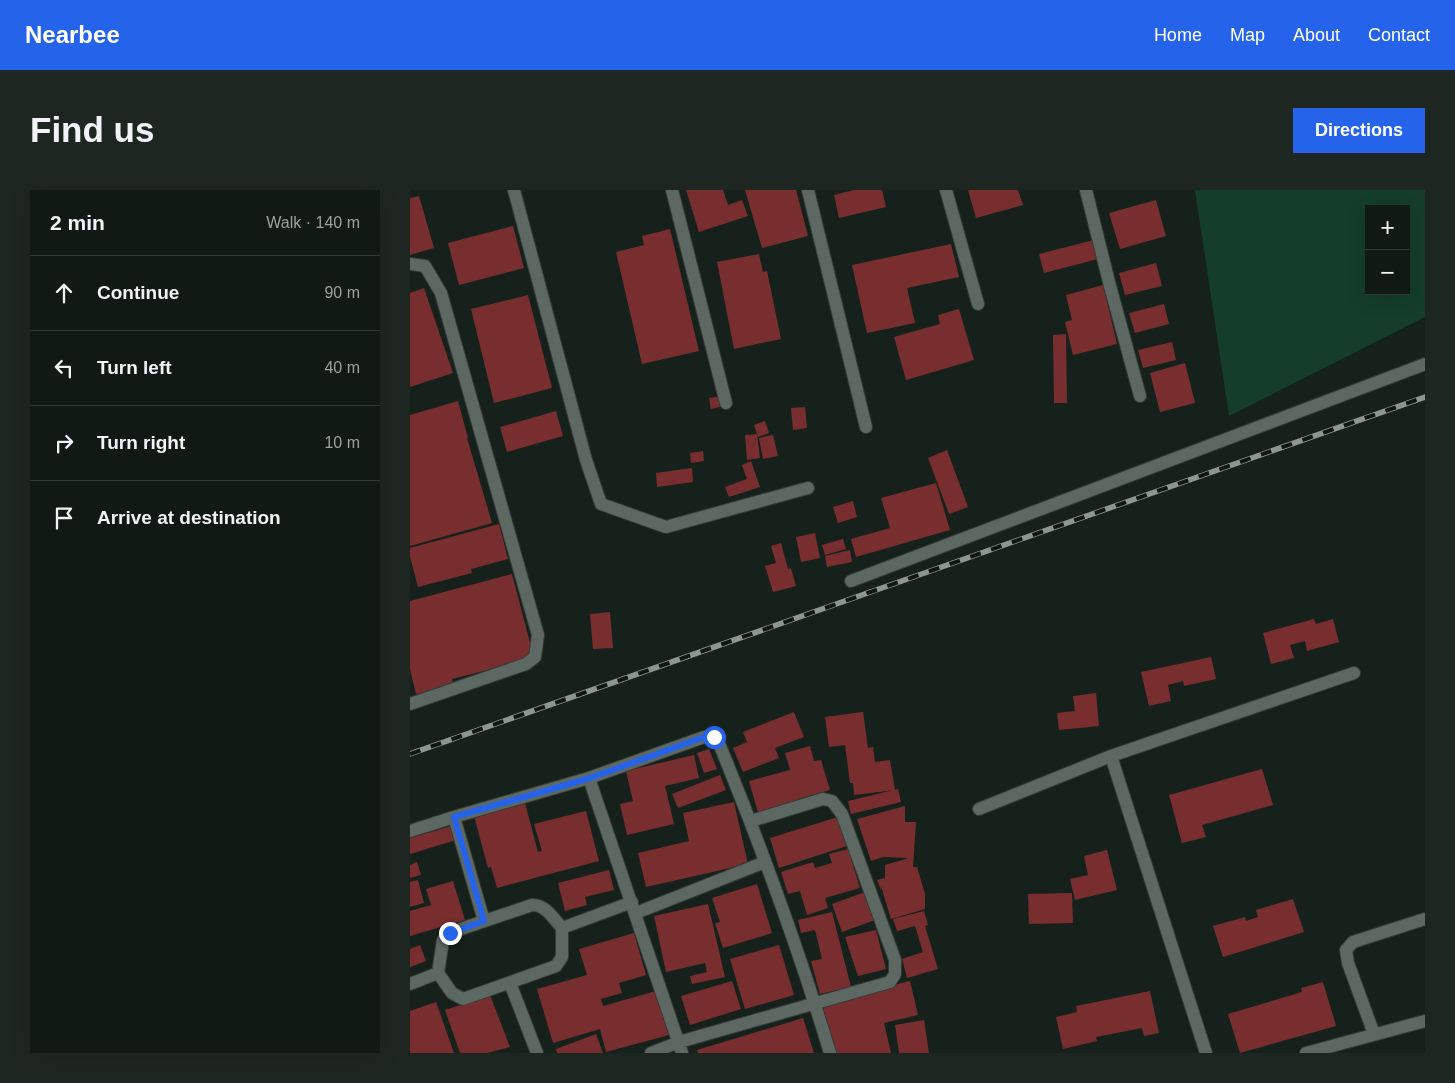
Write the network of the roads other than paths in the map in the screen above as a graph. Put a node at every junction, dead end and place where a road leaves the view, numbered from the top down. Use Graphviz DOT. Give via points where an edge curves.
graph roads {
  1 [pos="514,190"];
  2 [pos="672,190"];
  3 [pos="808,190"];
  4 [pos="946,190"];
  5 [pos="1086,190"];
  6 [pos="410,264"];
  7 [pos="978,304"];
  8 [pos="1425,364"];
  9 [pos="1140,396"];
  10 [pos="726,403"];
  11 [pos="866,427"];
  12 [pos="808,488"];
  13 [pos="851,581"];
  14 [pos="1354,673"];
  15 [pos="410,704"];
  16 [pos="1111,756"];
  17 [pos="590,778"];
  18 [pos="979,809"];
  19 [pos="454,817"];
  20 [pos="751,821"];
  21 [pos="410,831"];
  22 [pos="765,862"];
  23 [pos="634,907"];
  24 [pos="1425,919"];
  25 [pos="484,921"];
  26 [pos="562,928"];
  27 [pos="438,973"];
  28 [pos="510,983"];
  29 [pos="410,984"];
  30 [pos="815,1003"];
  31 [pos="1425,1021"];
  32 [pos="1374,1034"];
  33 [pos="681,1048"];
  34 [pos="537,1053"];
  35 [pos="651,1053"];
  36 [pos="830,1053"];
  37 [pos="1206,1053"];
  38 [pos="1306,1053"];
  1 -- 12 [label="street" via="586,460 601,504 666,527"];
  2 -- 10 [label="street"];
  3 -- 11 [label="street"];
  4 -- 7 [label="street"];
  5 -- 9 [label="street"];
  6 -- 15 [label="street" via="425,266 441,293 538,635 536,657 526,664"];
  8 -- 13 [label="street"];
  14 -- 16 [label="street"];
  16 -- 18 [label="street"];
  16 -- 37 [label="street"];
  17 -- 19 [label="street"];
  17 -- 20 [label="street" via="704,737 714,737"];
  17 -- 23 [label="street"];
  19 -- 21 [label="street"];
  19 -- 25 [label="street"];
  20 -- 22 [label="street"];
  20 -- 30 [label="street" via="823,799 832,801 842,814 895,960 896,974 890,982"];
  22 -- 23 [label="street"];
  22 -- 30 [label="street"];
  23 -- 26 [label="street"];
  23 -- 33 [label="street"];
  24 -- 32 [label="street" via="1352,942 1346,950"];
  25 -- 26 [label="street" via="538,905"];
  25 -- 27 [label="street" via="450,933 443,940"];
  26 -- 28 [label="street" via="562,957 556,966"];
  27 -- 28 [label="street" via="452,993 463,999"];
  27 -- 29 [label="street"];
  28 -- 34 [label="street"];
  30 -- 33 [label="street"];
  30 -- 36 [label="street"];
  31 -- 32 [label="street"];
  32 -- 38 [label="street"];
  33 -- 35 [label="street"];
}
